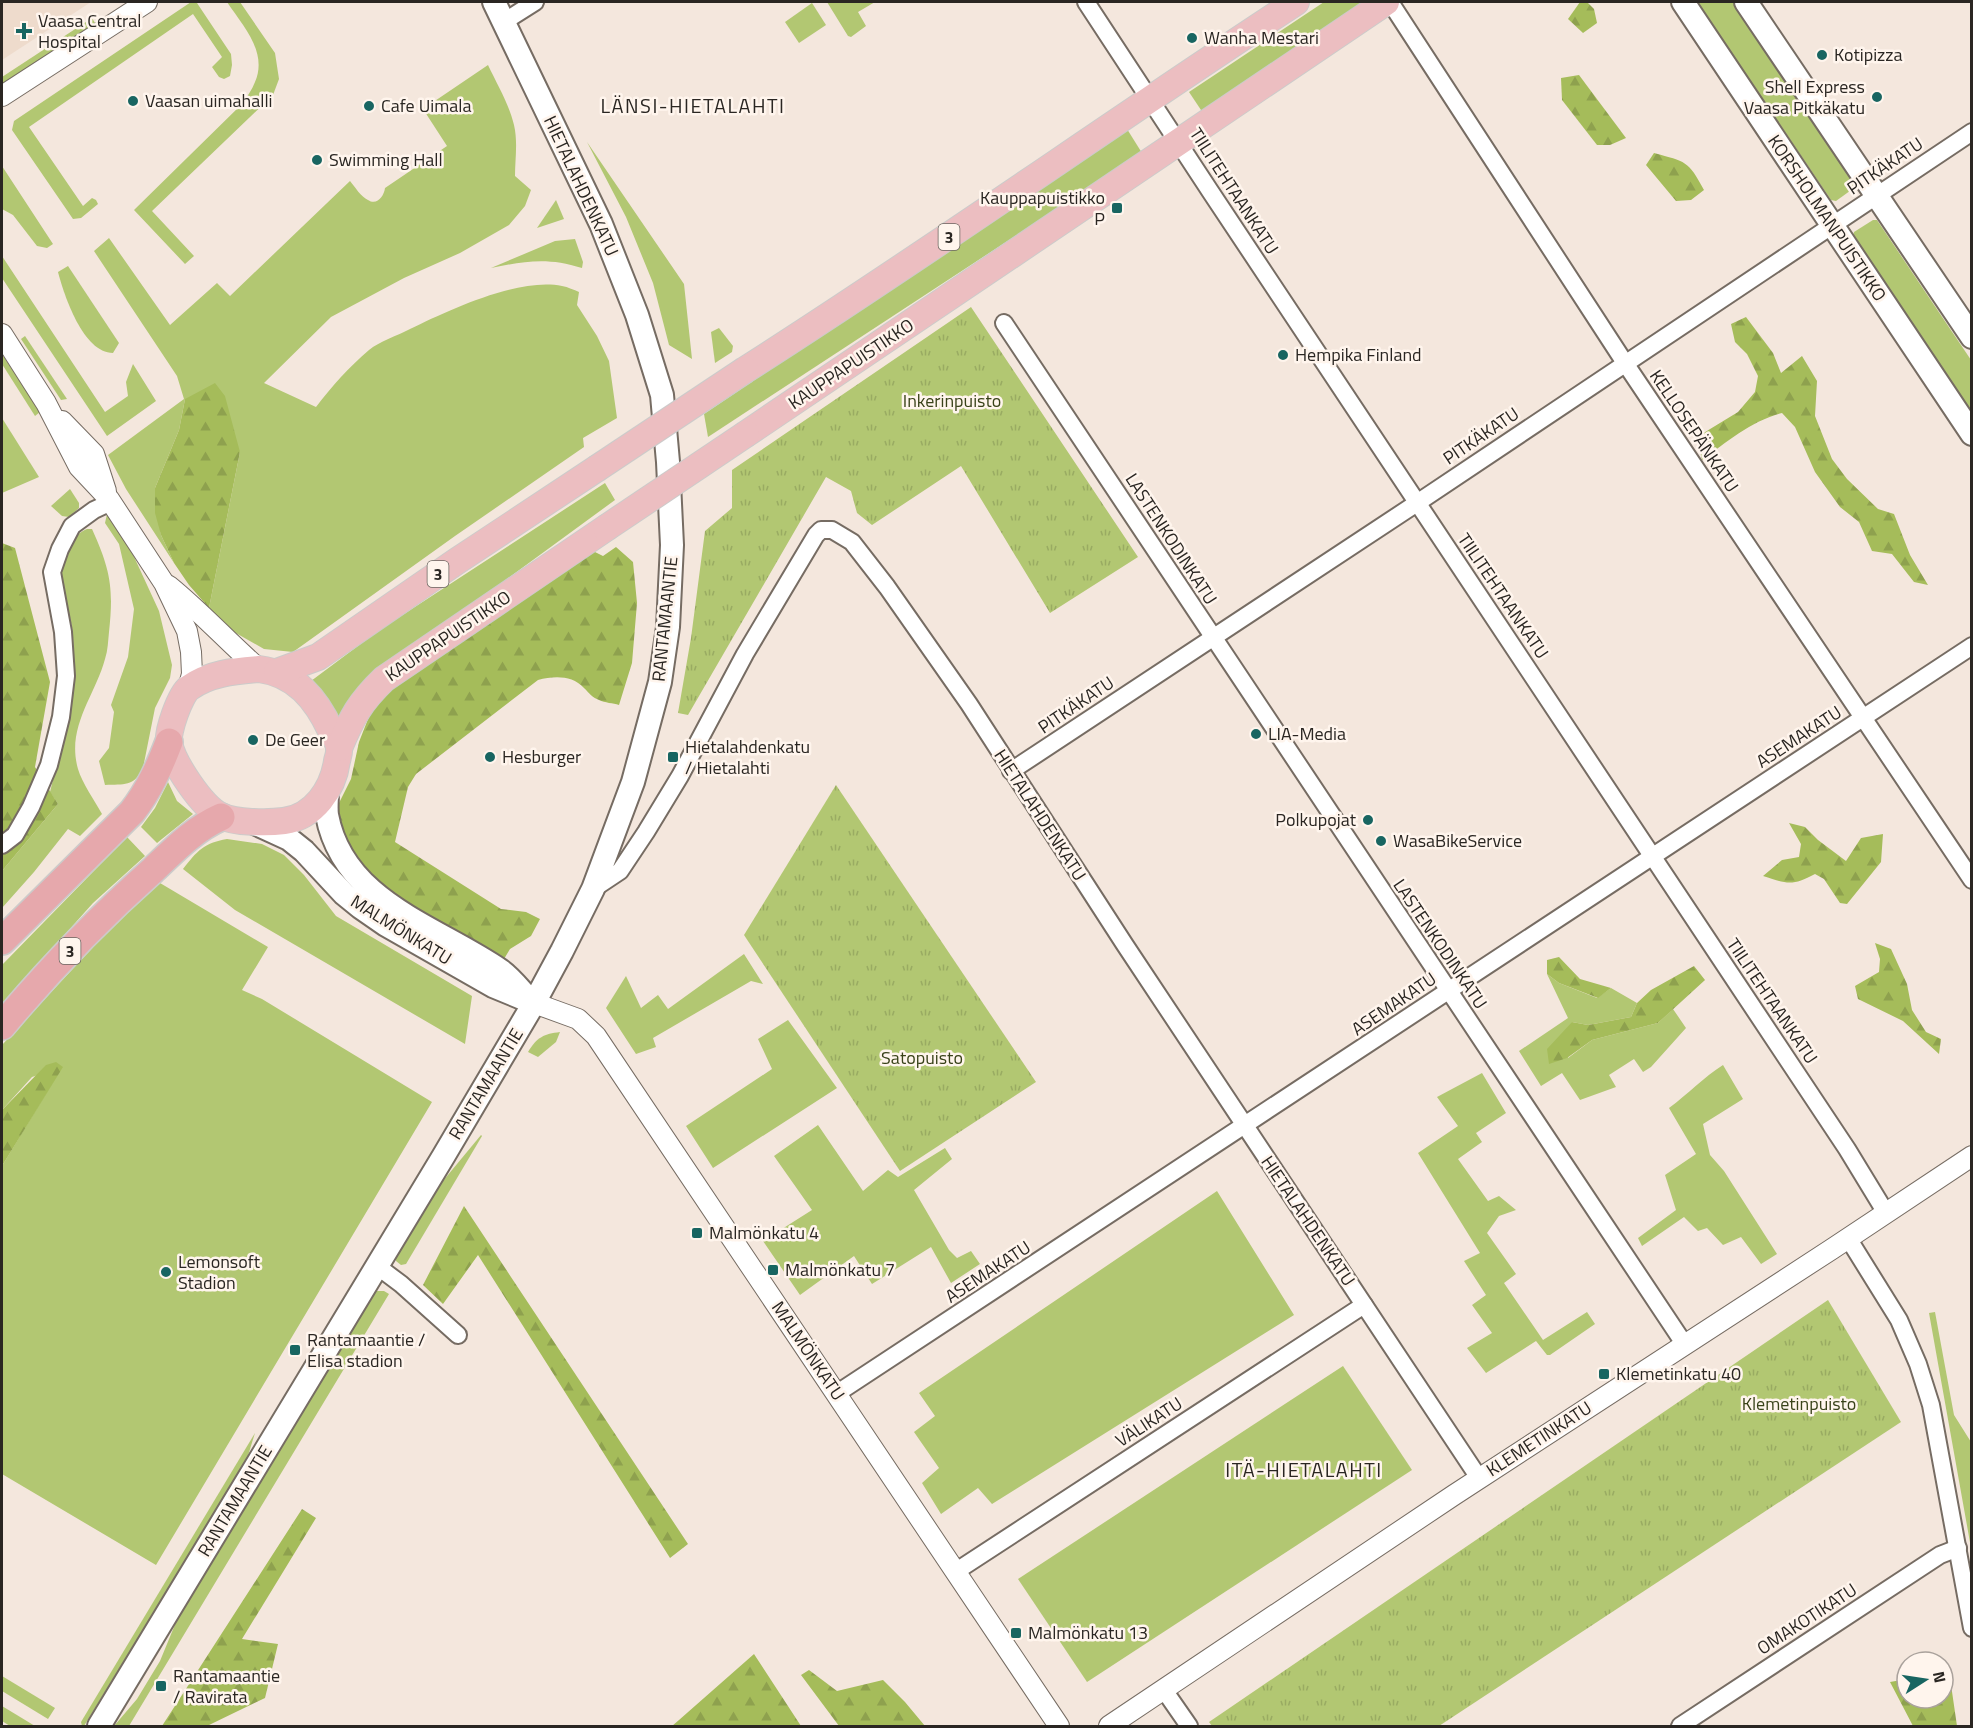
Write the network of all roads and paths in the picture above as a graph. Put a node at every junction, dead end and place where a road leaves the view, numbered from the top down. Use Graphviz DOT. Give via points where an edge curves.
graph roads {
  1 [pos="147,2"];
  2 [pos="494,2"];
  3 [pos="535,2"];
  4 [pos="1086,2"];
  5 [pos="1296,2"];
  6 [pos="1388,2"];
  7 [pos="1683,2"];
  8 [pos="1746,2"];
  9 [pos="505,21"];
  10 [pos="2,96"];
  11 [pos="1150,99"];
  12 [pos="1971,132"];
  13 [pos="1178,143"];
  14 [pos="1876,196"];
  15 [pos="1832,225"];
  16 [pos="1004,324"];
  17 [pos="2,334"];
  18 [pos="1971,337"];
  19 [pos="1624,363"];
  20 [pos="657,374"];
  21 [pos="1971,434"];
  22 [pos="110,501"];
  23 [pos="1417,503"];
  24 [pos="164,583"];
  25 [pos="1213,638"];
  26 [pos="1971,646"];
  27 [pos="268,671"];
  28 [pos="188,689"];
  29 [pos="1864,718"];
  30 [pos="169,742"];
  31 [pos="339,747"];
  32 [pos="1011,771"];
  33 [pos="327,792"];
  34 [pos="221,817"];
  35 [pos="249,821"];
  36 [pos="2,844"];
  37 [pos="1652,856"];
  38 [pos="1971,880"];
  39 [pos="593,889"];
  40 [pos="2,941"];
  41 [pos="1449,991"];
  42 [pos="534,1003"];
  43 [pos="2,1026"];
  44 [pos="1245,1126"];
  45 [pos="1971,1156"];
  46 [pos="1886,1213"];
  47 [pos="1848,1238"];
  48 [pos="377,1266"];
  49 [pos="1364,1305"];
  50 [pos="458,1335"];
  51 [pos="1685,1345"];
  52 [pos="836,1394"];
  53 [pos="1479,1478"];
  54 [pos="1958,1548"];
  55 [pos="955,1572"];
  56 [pos="1971,1628"];
  57 [pos="1164,1690"];
  58 [pos="99,1726"];
  59 [pos="1059,1726"];
  60 [pos="1109,1726"];
  61 [pos="1189,1726"];
  62 [pos="1680,1726"];
  1 -- 10 [label="street"];
  2 -- 9 [label="main road, HIETALAHDENKATU"];
  3 -- 9 [label="street"];
  4 -- 11 [label="street, TIILITEHTAANKATU"];
  5 -- 11 [label="main road, 3"];
  6 -- 13 [label="main road, KAUPPAPUISTIKKO"];
  6 -- 19 [label="street, KELLOSEPÄNKATU"];
  7 -- 15 [label="main road, KORSHOLMANPUISTIKKO"];
  8 -- 14 [label="main road"];
  9 -- 20 [label="main road, HIETALAHDENKATU" via="601,224"];
  11 -- 13 [label="street, TIILITEHTAANKATU"];
  11 -- 27 [label="main road, 3, bridge" via="318,657"];
  12 -- 14 [label="street, PITKÄKATU"];
  13 -- 23 [label="street, TIILITEHTAANKATU"];
  13 -- 31 [label="main road, KAUPPAPUISTIKKO, bridge" via="384,679 367,695"];
  14 -- 15 [label="street, PITKÄKATU"];
  14 -- 18 [label="main road"];
  15 -- 19 [label="street, PITKÄKATU"];
  15 -- 21 [label="main road, KORSHOLMANPUISTIKKO"];
  16 -- 25 [label="street, LASTENKODINKATU"];
  17 -- 22 [label="street" via="46,403 79,467"];
  19 -- 23 [label="street, PITKÄKATU"];
  19 -- 29 [label="street, KELLOSEPÄNKATU"];
  20 -- 39 [label="main road, RANTAMAANTIE" via="663,406 672,545 668,627 660,682 633,782"];
  22 -- 24 [label="street"];
  22 -- 36 [label="street" via="72,526 52,572 66,676 61,717 49,765 31,807 15,835"];
  23 -- 25 [label="street, PITKÄKATU"];
  23 -- 37 [label="street, TIILITEHTAANKATU"];
  24 -- 27 [label="street"];
  24 -- 28 [label="street" via="188,631 192,674"];
  25 -- 32 [label="street, PITKÄKATU"];
  25 -- 41 [label="street, LASTENKODINKATU"];
  26 -- 29 [label="street, ASEMAKATU"];
  27 -- 28 [label="main road, 3" via="230,671"];
  27 -- 31 [label="main road" via="299,686 317,703"];
  28 -- 30 [label="main road" via="178,707"];
  29 -- 37 [label="street, ASEMAKATU"];
  29 -- 38 [label="street, KELLOSEPÄNKATU"];
  30 -- 34 [label="main road" via="182,773"];
  30 -- 40 [label="highway" via="156,777 132,812"];
  31 -- 33 [label="main road"];
  32 -- 39 [label="street, HIETALAHDENKATU" via="969,704 852,542 832,530 821,530 745,654 646,832 620,872"];
  32 -- 44 [label="street, HIETALAHDENKATU"];
  33 -- 35 [label="main road" via="300,816 285,821"];
  33 -- 42 [label="main road, MALMÖNKATU" via="327,815 336,842 360,881 396,909 501,971"];
  34 -- 35 [label="main road"];
  34 -- 43 [label="highway, 3" via="196,830 142,879"];
  35 -- 42 [label="main road, MALMÖNKATU" via="289,839 344,894 386,925 493,986"];
  37 -- 41 [label="street, ASEMAKATU"];
  37 -- 46 [label="street, TIILITEHTAANKATU"];
  39 -- 42 [label="main road, RANTAMAANTIE"];
  41 -- 44 [label="street, ASEMAKATU"];
  41 -- 51 [label="street, LASTENKODINKATU"];
  42 -- 48 [label="main road, RANTAMAANTIE"];
  42 -- 52 [label="street, MALMÖNKATU" via="578,1019 596,1036"];
  44 -- 49 [label="street, HIETALAHDENKATU"];
  44 -- 52 [label="street, ASEMAKATU"];
  45 -- 46 [label="street, KLEMETINKATU"];
  46 -- 47 [label="street, KLEMETINKATU"];
  47 -- 51 [label="street, KLEMETINKATU"];
  47 -- 54 [label="street" via="1899,1320 1918,1364 1931,1405"];
  48 -- 50 [label="street"];
  48 -- 58 [label="main road, RANTAMAANTIE"];
  49 -- 53 [label="street, HIETALAHDENKATU"];
  49 -- 55 [label="street, VÄLIKATU"];
  51 -- 53 [label="street, KLEMETINKATU"];
  52 -- 55 [label="street, MALMÖNKATU"];
  53 -- 57 [label="street, KLEMETINKATU"];
  54 -- 56 [label="street"];
  54 -- 62 [label="street, OMAKOTIKATU" via="1921,1567"];
  55 -- 59 [label="street, MALMÖNKATU"];
  57 -- 60 [label="street, KLEMETINKATU"];
  57 -- 61 [label="street"];
}
